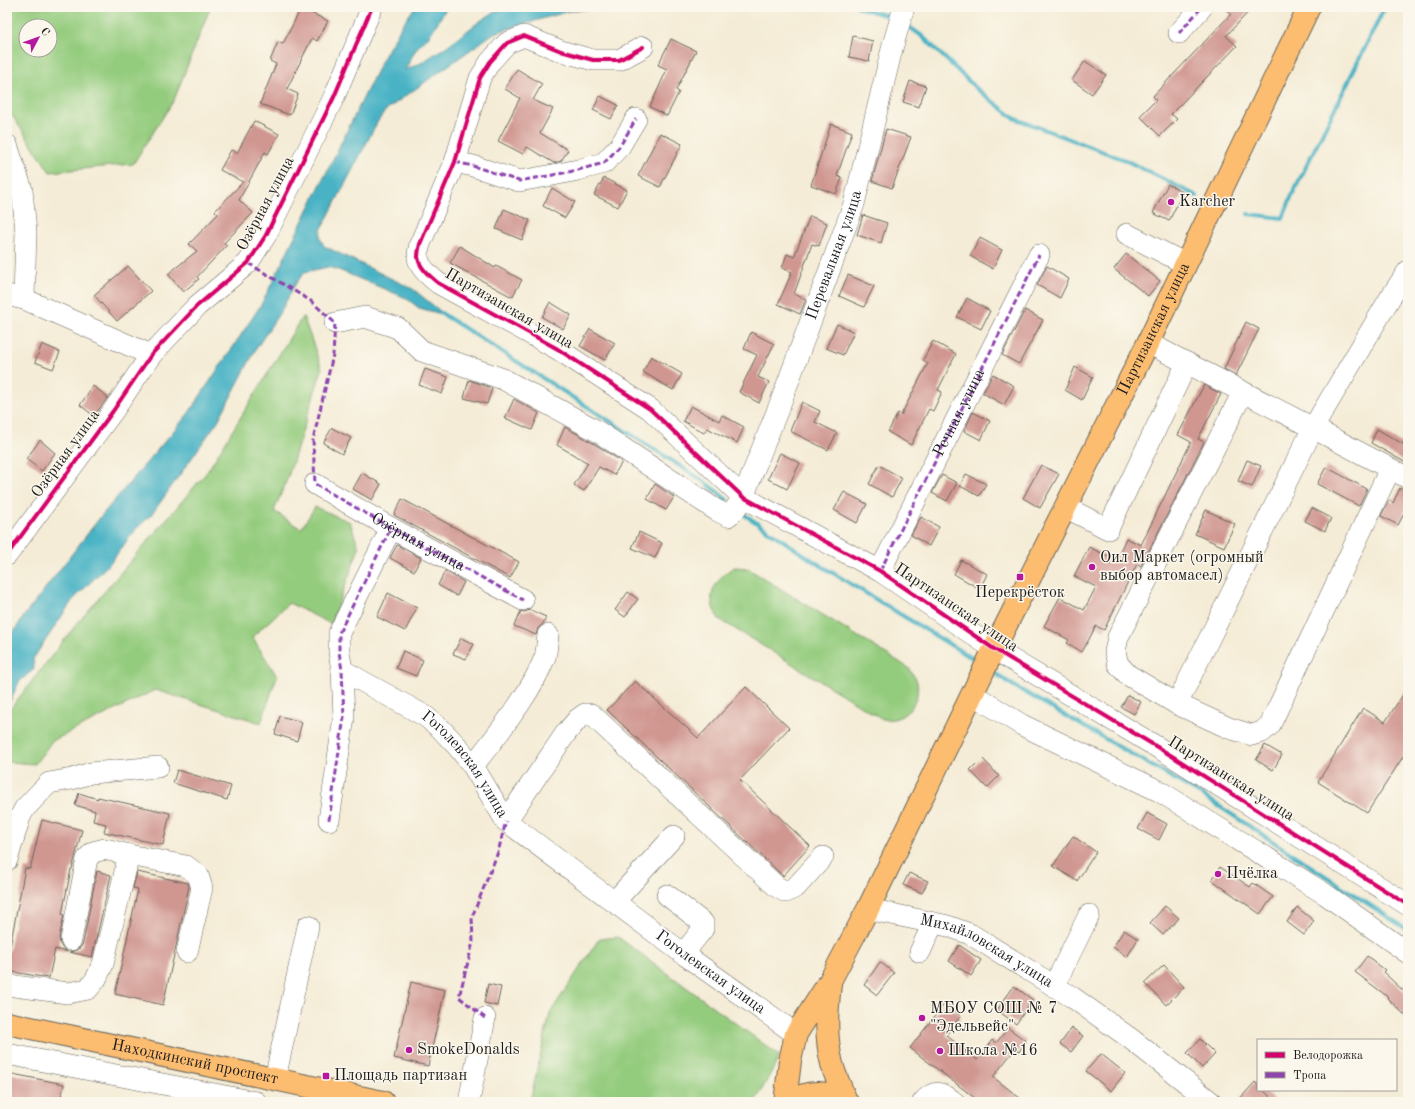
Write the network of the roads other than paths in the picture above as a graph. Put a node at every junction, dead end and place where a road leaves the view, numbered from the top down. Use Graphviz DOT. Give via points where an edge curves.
graph roads {
  1 [pos="372,7"];
  2 [pos="1202,7"];
  3 [pos="1309,7"];
  4 [pos="904,8"];
  5 [pos="1179,33"];
  6 [pos="642,47"];
  7 [pos="636,119"];
  8 [pos="7,146"];
  9 [pos="454,162"];
  10 [pos="1127,234"];
  11 [pos="1039,255"];
  12 [pos="1186,264"];
  13 [pos="1408,271"];
  14 [pos="16,297"];
  15 [pos="335,323"];
  16 [pos="1148,343"];
  17 [pos="151,355"];
  18 [pos="1187,363"];
  19 [pos="1243,392"];
  20 [pos="1314,428"];
  21 [pos="1390,469"];
  22 [pos="1408,478"];
  23 [pos="315,484"];
  24 [pos="743,497"];
  25 [pos="1065,507"];
  26 [pos="391,528"];
  27 [pos="7,556"];
  28 [pos="880,571"];
  29 [pos="523,600"];
  30 [pos="548,635"];
  31 [pos="992,653"];
  32 [pos="342,670"];
  33 [pos="974,690"];
  34 [pos="1177,704"];
  35 [pos="473,766"];
  36 [pos="158,767"];
  37 [pos="329,820"];
  38 [pos="506,821"];
  39 [pos="674,836"];
  40 [pos="129,855"];
  41 [pos="823,857"];
  42 [pos="7,860"];
  43 [pos="667,895"];
  44 [pos="615,901"];
  45 [pos="1408,905"];
  46 [pos="868,909"];
  47 [pos="1089,915"];
  48 [pos="933,922"];
  49 [pos="308,926"];
  50 [pos="71,940"];
  51 [pos="187,952"];
  52 [pos="920,952"];
  53 [pos="1408,953"];
  54 [pos="685,955"];
  55 [pos="830,981"];
  56 [pos="7,985"];
  57 [pos="1054,986"];
  58 [pos="485,1018"];
  59 [pos="7,1023"];
  60 [pos="796,1034"];
  61 [pos="7,1054"];
  62 [pos="275,1079"];
  63 [pos="256,1102"];
  64 [pos="383,1102"];
  65 [pos="468,1102"];
  66 [pos="785,1102"];
  67 [pos="792,1102"];
  68 [pos="847,1102"];
  69 [pos="923,1102"];
  70 [pos="954,1102"];
  71 [pos="1210,1102"];
  1 -- 17 [label="street, Озёрная улица" via="334,97 266,235 248,262 196,306"];
  2 -- 5 [label="street"];
  3 -- 12 [label="main road, Партизанская улица"];
  4 -- 24 [label="street, Перевальная улица" via="854,204"];
  6 -- 9 [label="street" via="619,60 593,60 561,51 524,36 507,43 480,78"];
  7 -- 9 [label="street" via="620,146 604,163 578,170 519,181"];
  8 -- 14 [label="street" via="22,190 26,232"];
  9 -- 24 [label="street, Партизанская улица" via="420,244 418,258 422,267 438,283 556,348 650,409"];
  10 -- 12 [label="street"];
  11 -- 28 [label="street, Речная улица"];
  12 -- 16 [label="main road, Партизанская улица"];
  13 -- 20 [label="street"];
  14 -- 17 [label="street"];
  15 -- 24 [label="street" via="366,318 398,328 422,351 503,379 597,431 728,516"];
  16 -- 18 [label="street"];
  16 -- 25 [label="main road, Партизанская улица"];
  17 -- 27 [label="street, Озёрная улица"];
  18 -- 19 [label="street"];
  18 -- 25 [label="street" via="1108,529"];
  19 -- 20 [label="street"];
  19 -- 34 [label="street" via="1118,637 1115,652 1118,664 1128,675"];
  20 -- 21 [label="street"];
  20 -- 34 [label="street"];
  21 -- 22 [label="street"];
  21 -- 34 [label="street" via="1270,725 1262,732 1252,735 1229,728"];
  23 -- 26 [label="street, Озёрная улица"];
  24 -- 28 [label="street, Партизанская улица"];
  25 -- 31 [label="main road, Партизанская улица"];
  26 -- 29 [label="street, Озёрная улица"];
  26 -- 32 [label="street" via="339,633"];
  28 -- 31 [label="street, Партизанская улица"];
  30 -- 35 [label="street" via="546,655 532,683"];
  31 -- 33 [label="main road, Партизанская улица"];
  31 -- 45 [label="street, Партизанская улица" via="1172,756"];
  32 -- 35 [label="street, Гоголевская улица" via="430,720 449,737"];
  32 -- 37 [label="street" via="344,717"];
  33 -- 46 [label="main road, Партизанская улица"];
  33 -- 53 [label="street" via="1022,725 1159,791 1325,894"];
  35 -- 38 [label="street, Гоголевская улица"];
  36 -- 42 [label="street" via="91,774 49,783 25,808"];
  38 -- 41 [label="street" via="566,733 578,719 585,714 591,714 777,887 786,892 796,887"];
  38 -- 44 [label="street, Гоголевская улица"];
  39 -- 44 [label="street"];
  40 -- 50 [label="street" via="105,848 93,852 87,859"];
  40 -- 51 [label="street" via="186,866 198,875 202,888"];
  40 -- 56 [label="street" via="103,964 88,989 68,992"];
  43 -- 54 [label="street" via="702,923 703,929"];
  44 -- 54 [label="street, Гоголевская улица"];
  46 -- 48 [label="street, Михайловская улица"];
  46 -- 55 [label="main road, Партизанская улица"];
  47 -- 57 [label="street"];
  48 -- 52 [label="street"];
  48 -- 57 [label="street, Михайловская улица" via="970,934"];
  49 -- 62 [label="street"];
  54 -- 60 [label="street, Гоголевская улица"];
  55 -- 60 [label="main road, Партизанская улица"];
  55 -- 68 [label="main road, Партизанская улица" via="827,1027 832,1064"];
  57 -- 71 [label="street, Михайловская улица" via="1131,1039"];
  58 -- 65 [label="street"];
  59 -- 62 [label="main road, Находкинский проспект"];
  60 -- 66 [label="main road, Партизанская улица"];
  61 -- 63 [label="street"];
  62 -- 64 [label="main road, Находкинский проспект"];
  67 -- 68 [label="main road" via="814,1092 831,1094"];
  69 -- 70 [label="street" via="936,1093 942,1093"];
}
